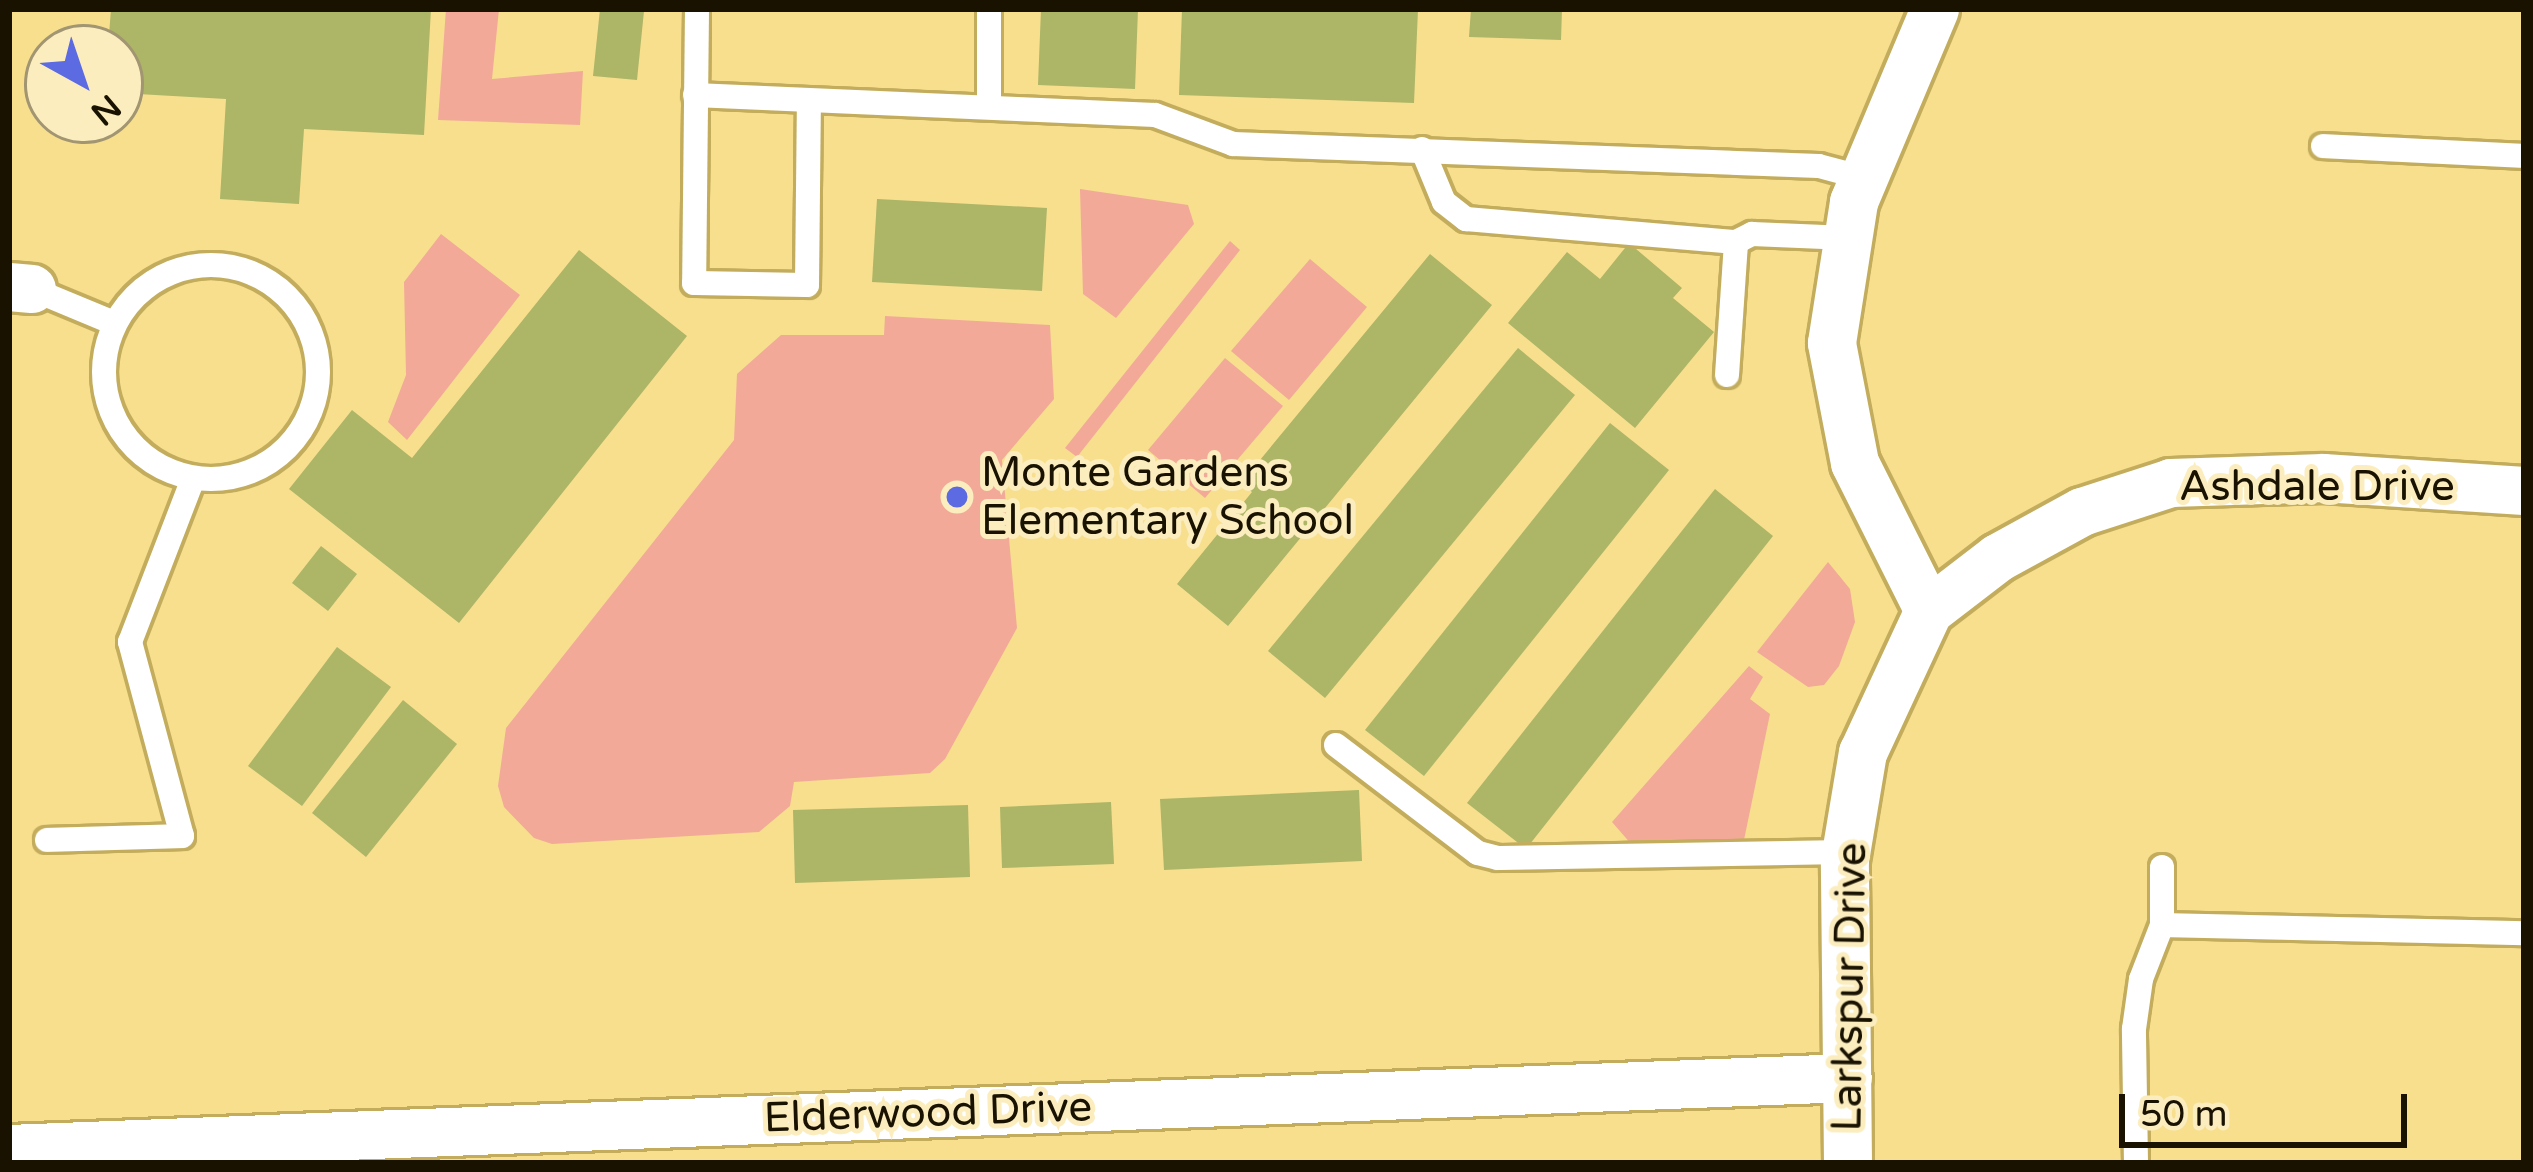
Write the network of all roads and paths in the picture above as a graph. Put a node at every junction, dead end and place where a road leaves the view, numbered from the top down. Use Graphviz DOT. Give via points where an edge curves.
graph roads {
  1 [pos="697,9"];
  2 [pos="989,9"];
  3 [pos="1935,9"];
  4 [pos="694,95"];
  5 [pos="809,102"];
  6 [pos="989,107"];
  7 [pos="2323,146"];
  8 [pos="1422,149"];
  9 [pos="2524,156"];
  10 [pos="1864,178"];
  11 [pos="1848,238"];
  12 [pos="1736,242"];
  13 [pos="21,288"];
  14 [pos="114,323"];
  15 [pos="1726,375"];
  16 [pos="193,479"];
  17 [pos="2524,491"];
  18 [pos="1929,611"];
  19 [pos="1336,745"];
  20 [pos="46,840"];
  21 [pos="1847,852"];
  22 [pos="2162,867"];
  23 [pos="2162,925"];
  24 [pos="2524,933"];
  25 [pos="1848,1078"];
  26 [pos="9,1149"];
  27 [pos="1848,1163"];
  28 [pos="2136,1163"];
  1 -- 4 [label="lane"];
  2 -- 6 [label="lane"];
  3 -- 10 [label="street"];
  4 -- 5 [label="lane"];
  4 -- 5 [label="lane" via="694,283 807,285"];
  5 -- 6 [label="lane"];
  6 -- 8 [label="lane" via="1155,115 1233,144"];
  7 -- 9 [label="lane"];
  8 -- 10 [label="lane" via="1819,166"];
  8 -- 12 [label="lane" via="1444,202 1466,219"];
  10 -- 11 [label="street"];
  11 -- 12 [label="lane" via="1752,235"];
  11 -- 18 [label="street" via="1832,343 1856,463"];
  12 -- 15 [label="lane"];
  13 -- 14 [label="lane"];
  14 -- 16 [label="lane" via="102,371 114,422 147,460"];
  14 -- 16 [label="lane" via="155,279 191,266 233,266 274,284 311,331 318,392 291,445 248,473"];
  16 -- 20 [label="lane" via="130,642 182,836"];
  17 -- 18 [label="street, Ashdale Drive" via="2324,478 2171,483 2083,512 1998,558"];
  18 -- 21 [label="street, Larkspur Drive" via="1863,753"];
  19 -- 21 [label="lane" via="1478,853 1498,858"];
  21 -- 25 [label="street, Larkspur Drive"];
  22 -- 23 [label="lane"];
  23 -- 24 [label="lane"];
  23 -- 28 [label="lane" via="2141,979 2134,1029"];
  25 -- 26 [label="street, Elderwood Drive"];
  25 -- 27 [label="street, Larkspur Drive"];
}
